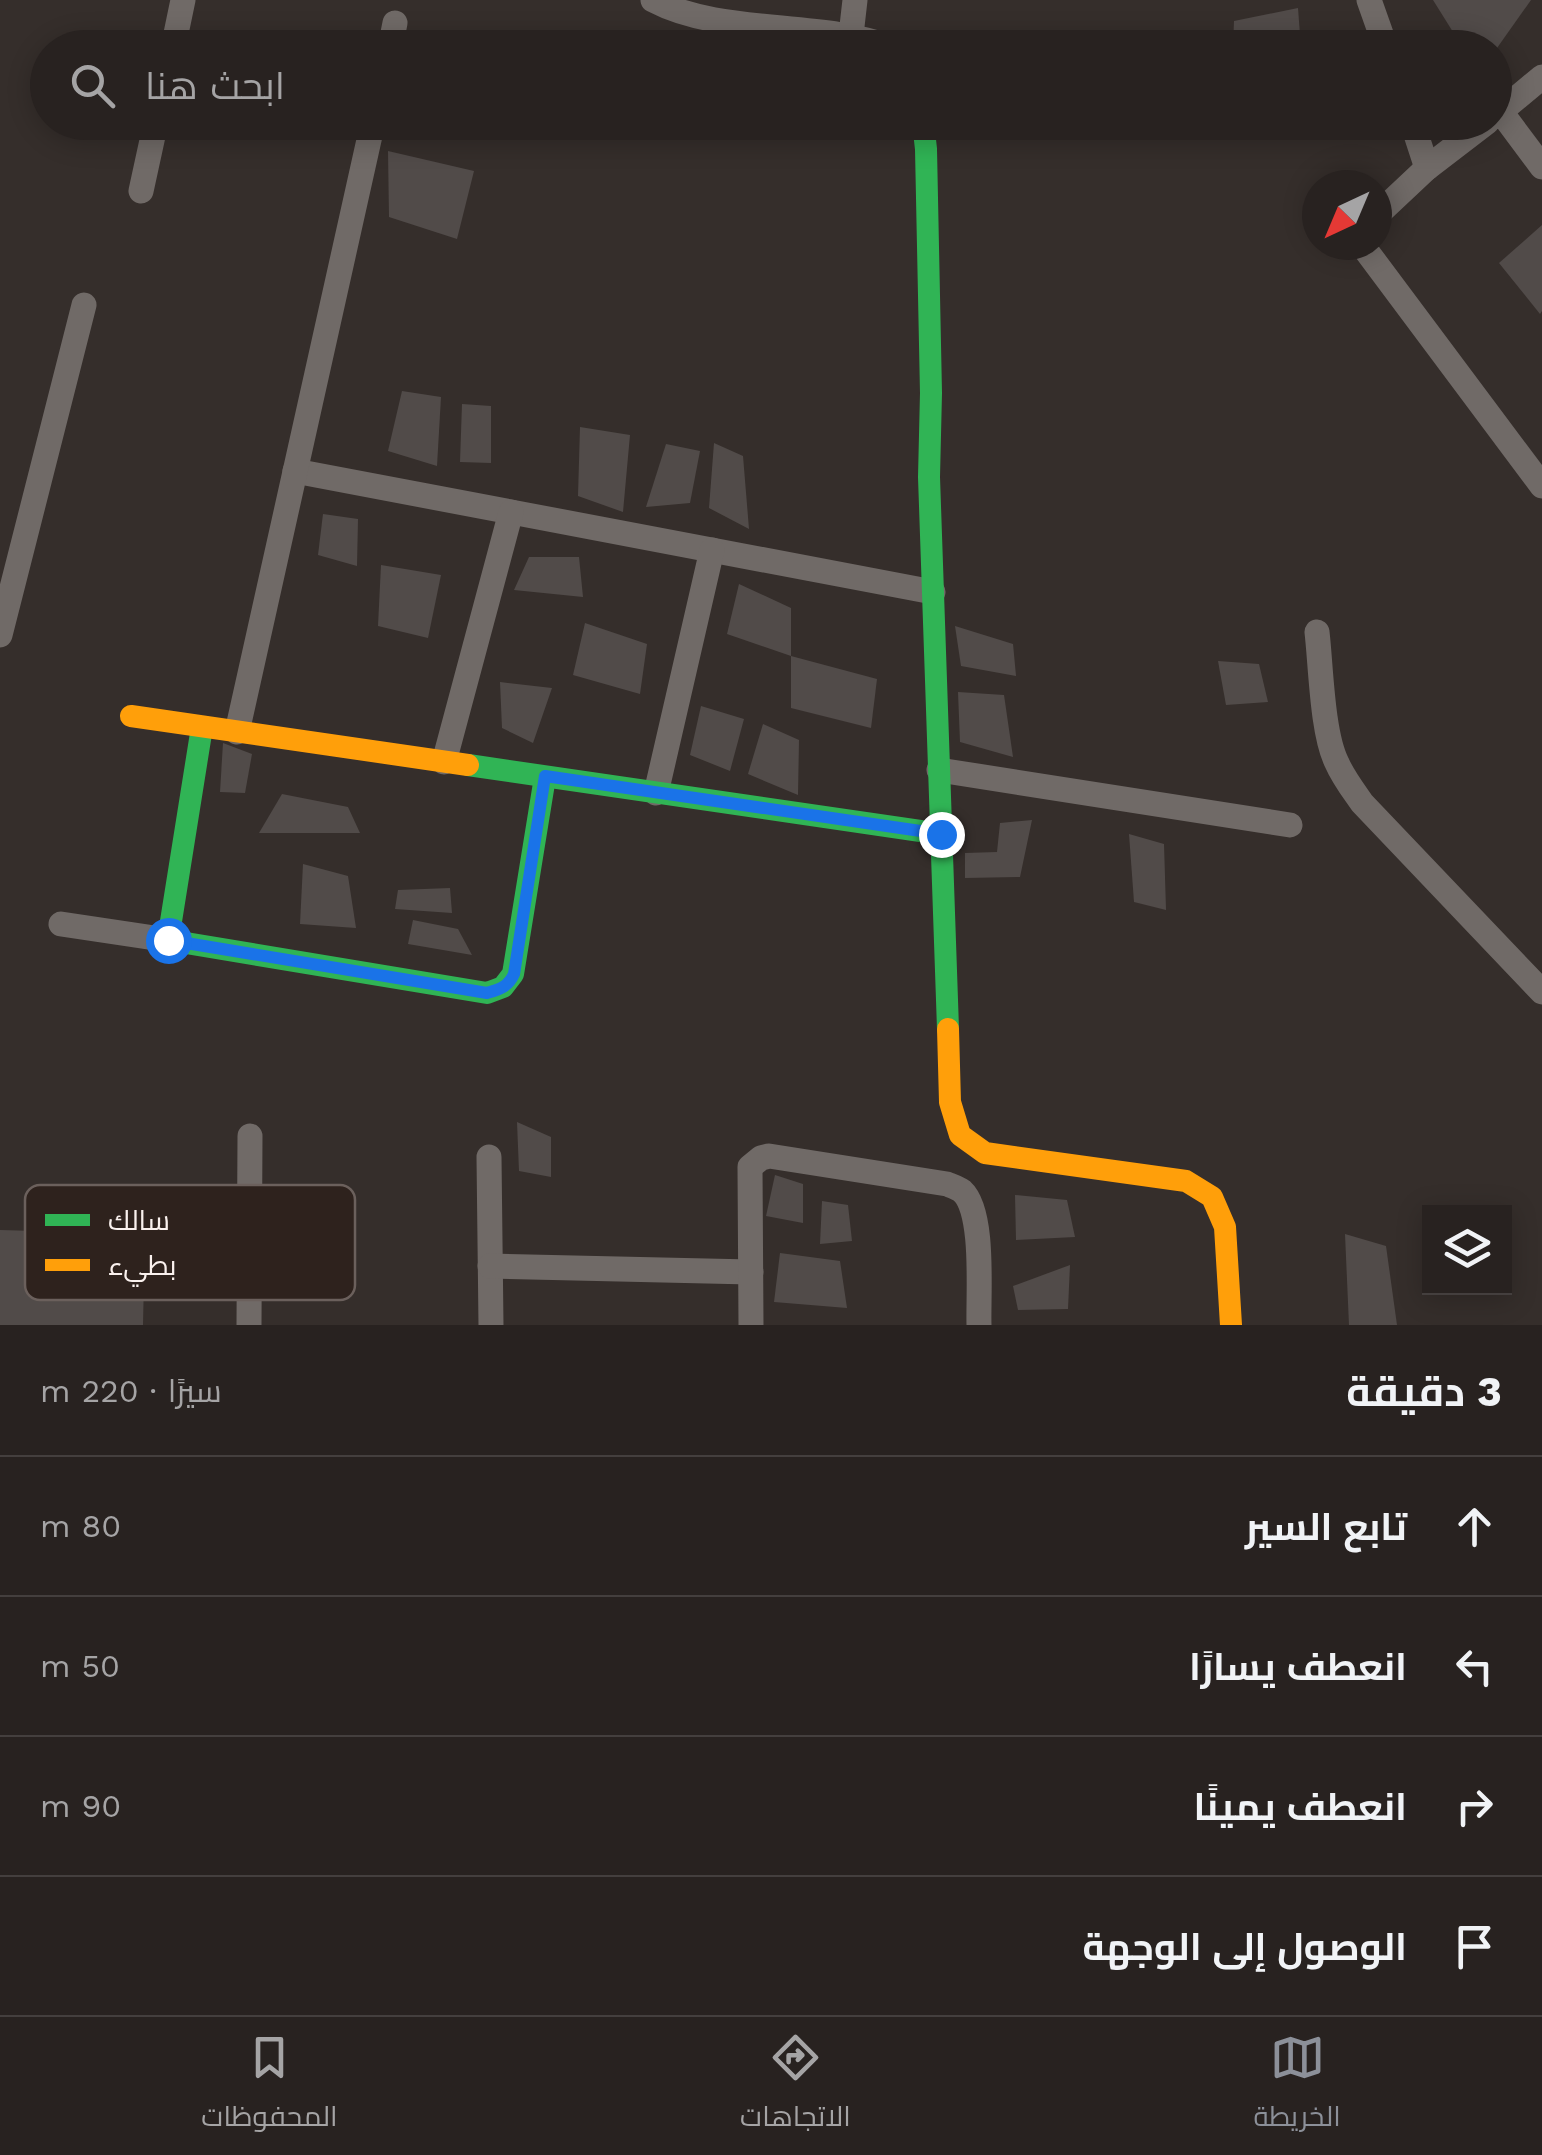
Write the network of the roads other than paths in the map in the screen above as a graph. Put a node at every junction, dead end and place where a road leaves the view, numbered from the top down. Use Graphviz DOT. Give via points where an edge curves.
graph roads {
  1 [pos="183,0"];
  2 [pos="653,0"];
  3 [pos="855,0"];
  4 [pos="1370,0"];
  5 [pos="176,30"];
  6 [pos="803,30"];
  7 [pos="852,30"];
  8 [pos="1380,30"];
  9 [pos="1542,77"];
  10 [pos="1512,102"];
  11 [pos="1512,135"];
  12 [pos="152,140"];
  13 [pos="369,140"];
  14 [pos="925,140"];
  15 [pos="1418,140"];
  16 [pos="1464,140"];
  17 [pos="1542,166"];
  18 [pos="1427,168"];
  19 [pos="141,191"];
  20 [pos="1392,201"];
  21 [pos="1373,260"];
  22 [pos="84,305"];
  23 [pos="296,470"];
  24 [pos="1542,486"];
  25 [pos="511,512"];
  26 [pos="712,550"];
  27 [pos="933,592"];
  28 [pos="1317,632"];
  29 [pos="0,635"];
  30 [pos="131,716"];
  31 [pos="202,727"];
  32 [pos="237,732"];
  33 [pos="444,762"];
  34 [pos="939,770"];
  35 [pos="545,776"];
  36 [pos="656,792"];
  37 [pos="1290,824"];
  38 [pos="941,834"];
  39 [pos="61,924"];
  40 [pos="168,940"];
  41 [pos="1542,992"];
  42 [pos="250,1136"];
  43 [pos="489,1157"];
  44 [pos="250,1185"];
  45 [pos="490,1266"];
  46 [pos="751,1272"];
  47 [pos="491,1325"];
  48 [pos="751,1325"];
  49 [pos="979,1325"];
  50 [pos="1231,1325"];
  1 -- 5 [label="street"];
  2 -- 6 [label="street" via="714,19"];
  3 -- 7 [label="street"];
  4 -- 8 [label="street"];
  9 -- 10 [label="street"];
  11 -- 17 [label="street"];
  12 -- 19 [label="street"];
  13 -- 23 [label="street"];
  14 -- 27 [label="street"];
  15 -- 18 [label="street"];
  16 -- 18 [label="street"];
  18 -- 20 [label="street"];
  21 -- 24 [label="street"];
  22 -- 29 [label="street"];
  23 -- 25 [label="street"];
  23 -- 32 [label="street"];
  25 -- 26 [label="street"];
  25 -- 33 [label="street"];
  26 -- 27 [label="street"];
  26 -- 36 [label="street"];
  27 -- 34 [label="street"];
  28 -- 41 [label="street" via="1329,741 1353,790"];
  30 -- 31 [label="street"];
  31 -- 32 [label="street"];
  31 -- 40 [label="street"];
  32 -- 33 [label="street"];
  33 -- 35 [label="street"];
  34 -- 37 [label="street"];
  34 -- 38 [label="street"];
  35 -- 36 [label="street"];
  35 -- 40 [label="street" via="514,974 502,989 487,993"];
  36 -- 38 [label="street"];
  38 -- 50 [label="street" via="950,1102 960,1135 985,1152 1186,1181 1212,1198 1225,1228"];
  39 -- 40 [label="street"];
  42 -- 44 [label="street"];
  43 -- 45 [label="street"];
  45 -- 46 [label="street"];
  45 -- 47 [label="street"];
  46 -- 48 [label="street"];
  46 -- 49 [label="street" via="750,1167 761,1158 948,1184 967,1198 977,1226"];
}
